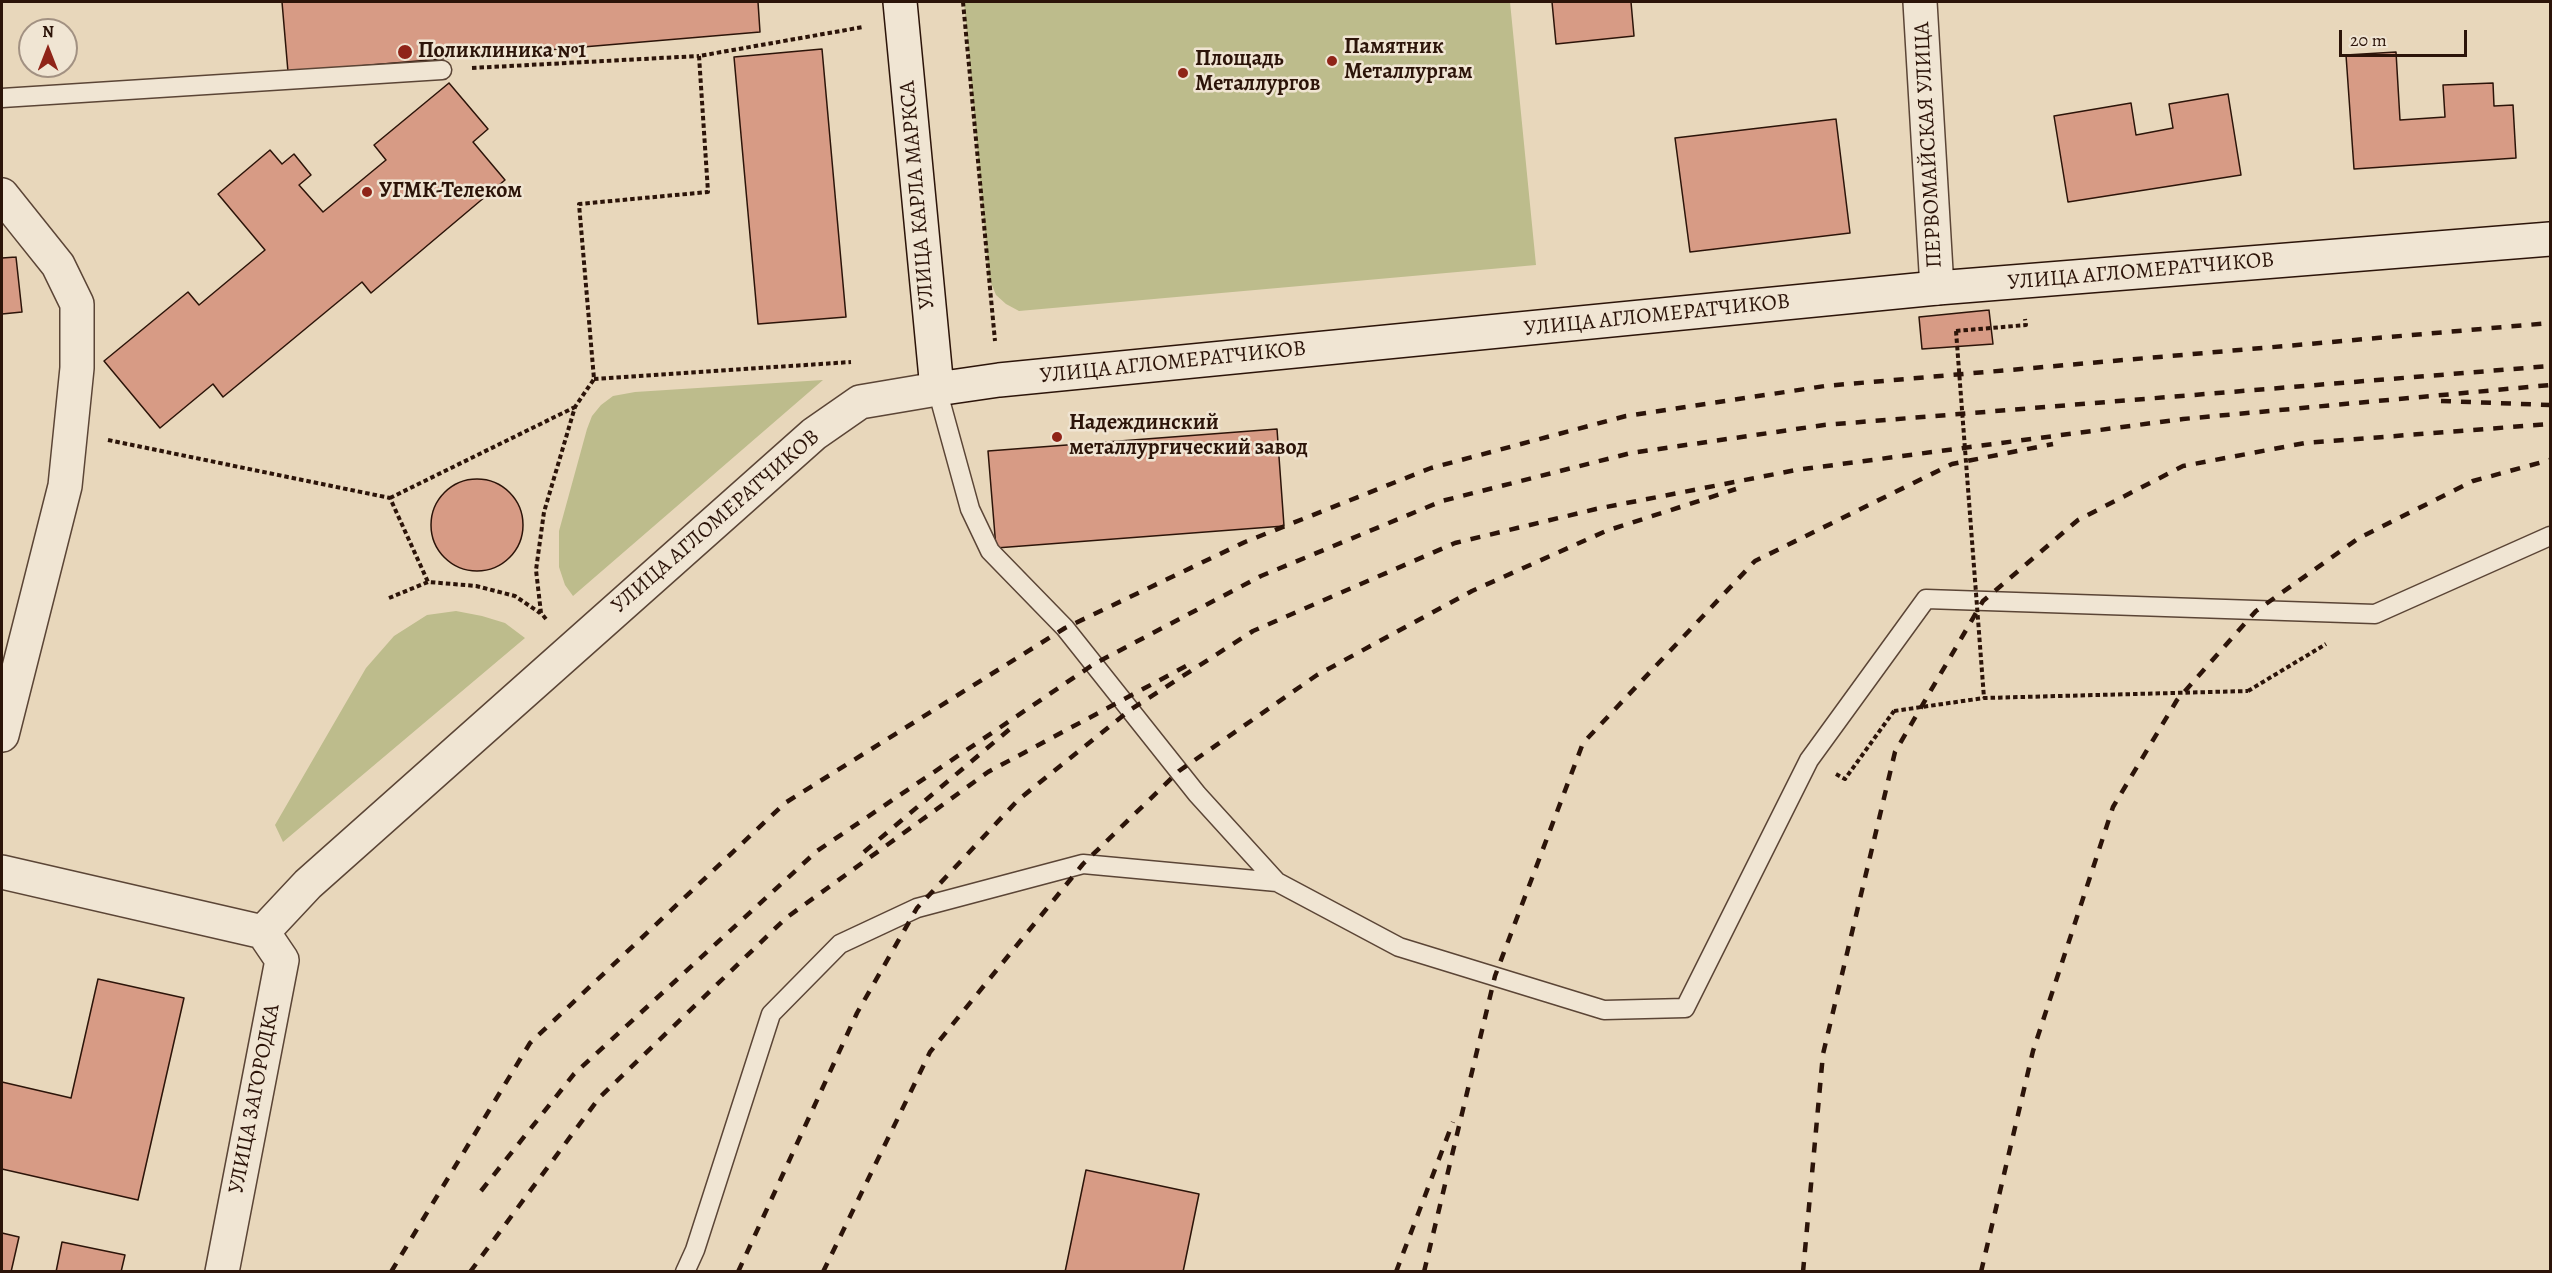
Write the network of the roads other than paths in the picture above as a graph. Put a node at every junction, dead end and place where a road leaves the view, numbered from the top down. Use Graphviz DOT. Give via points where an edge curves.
graph roads {
  1 [pos="1920,2"];
  2 [pos="901,11"];
  3 [pos="442,70"];
  4 [pos="2,98"];
  5 [pos="2,195"];
  6 [pos="2550,239"];
  7 [pos="1937,288"];
  8 [pos="937,389"];
  9 [pos="2550,536"];
  10 [pos="2,735"];
  11 [pos="2,872"];
  12 [pos="1276,882"];
  13 [pos="263,932"];
  14 [pos="222,1272"];
  15 [pos="685,1272"];
  1 -- 7 [label="street, ПЕРВОМАЙСКАЯ УЛИЦА"];
  2 -- 8 [label="street, УЛИЦА КАРЛА МАРКСА"];
  3 -- 4 [label="lane"];
  5 -- 10 [label="street" via="58,265 76,304 77,368 65,486"];
  6 -- 7 [label="street, УЛИЦА АГЛОМЕРАТЧИКОВ"];
  7 -- 8 [label="street, УЛИЦА АГЛОМЕРАТЧИКОВ"];
  8 -- 12 [label="lane" via="970,509 990,551 1065,628 1197,794"];
  8 -- 13 [label="street, УЛИЦА АГЛОМЕРАТЧИКОВ" via="860,402 814,434 308,884"];
  9 -- 12 [label="lane" via="2375,614 1926,599 1809,760 1685,1008 1604,1010 1400,946"];
  11 -- 13 [label="street"];
  12 -- 15 [label="lane" via="1083,864 917,908 840,944 771,1014"];
  13 -- 14 [label="street, УЛИЦА ЗАГОРОДКА" via="282,960"];
}
